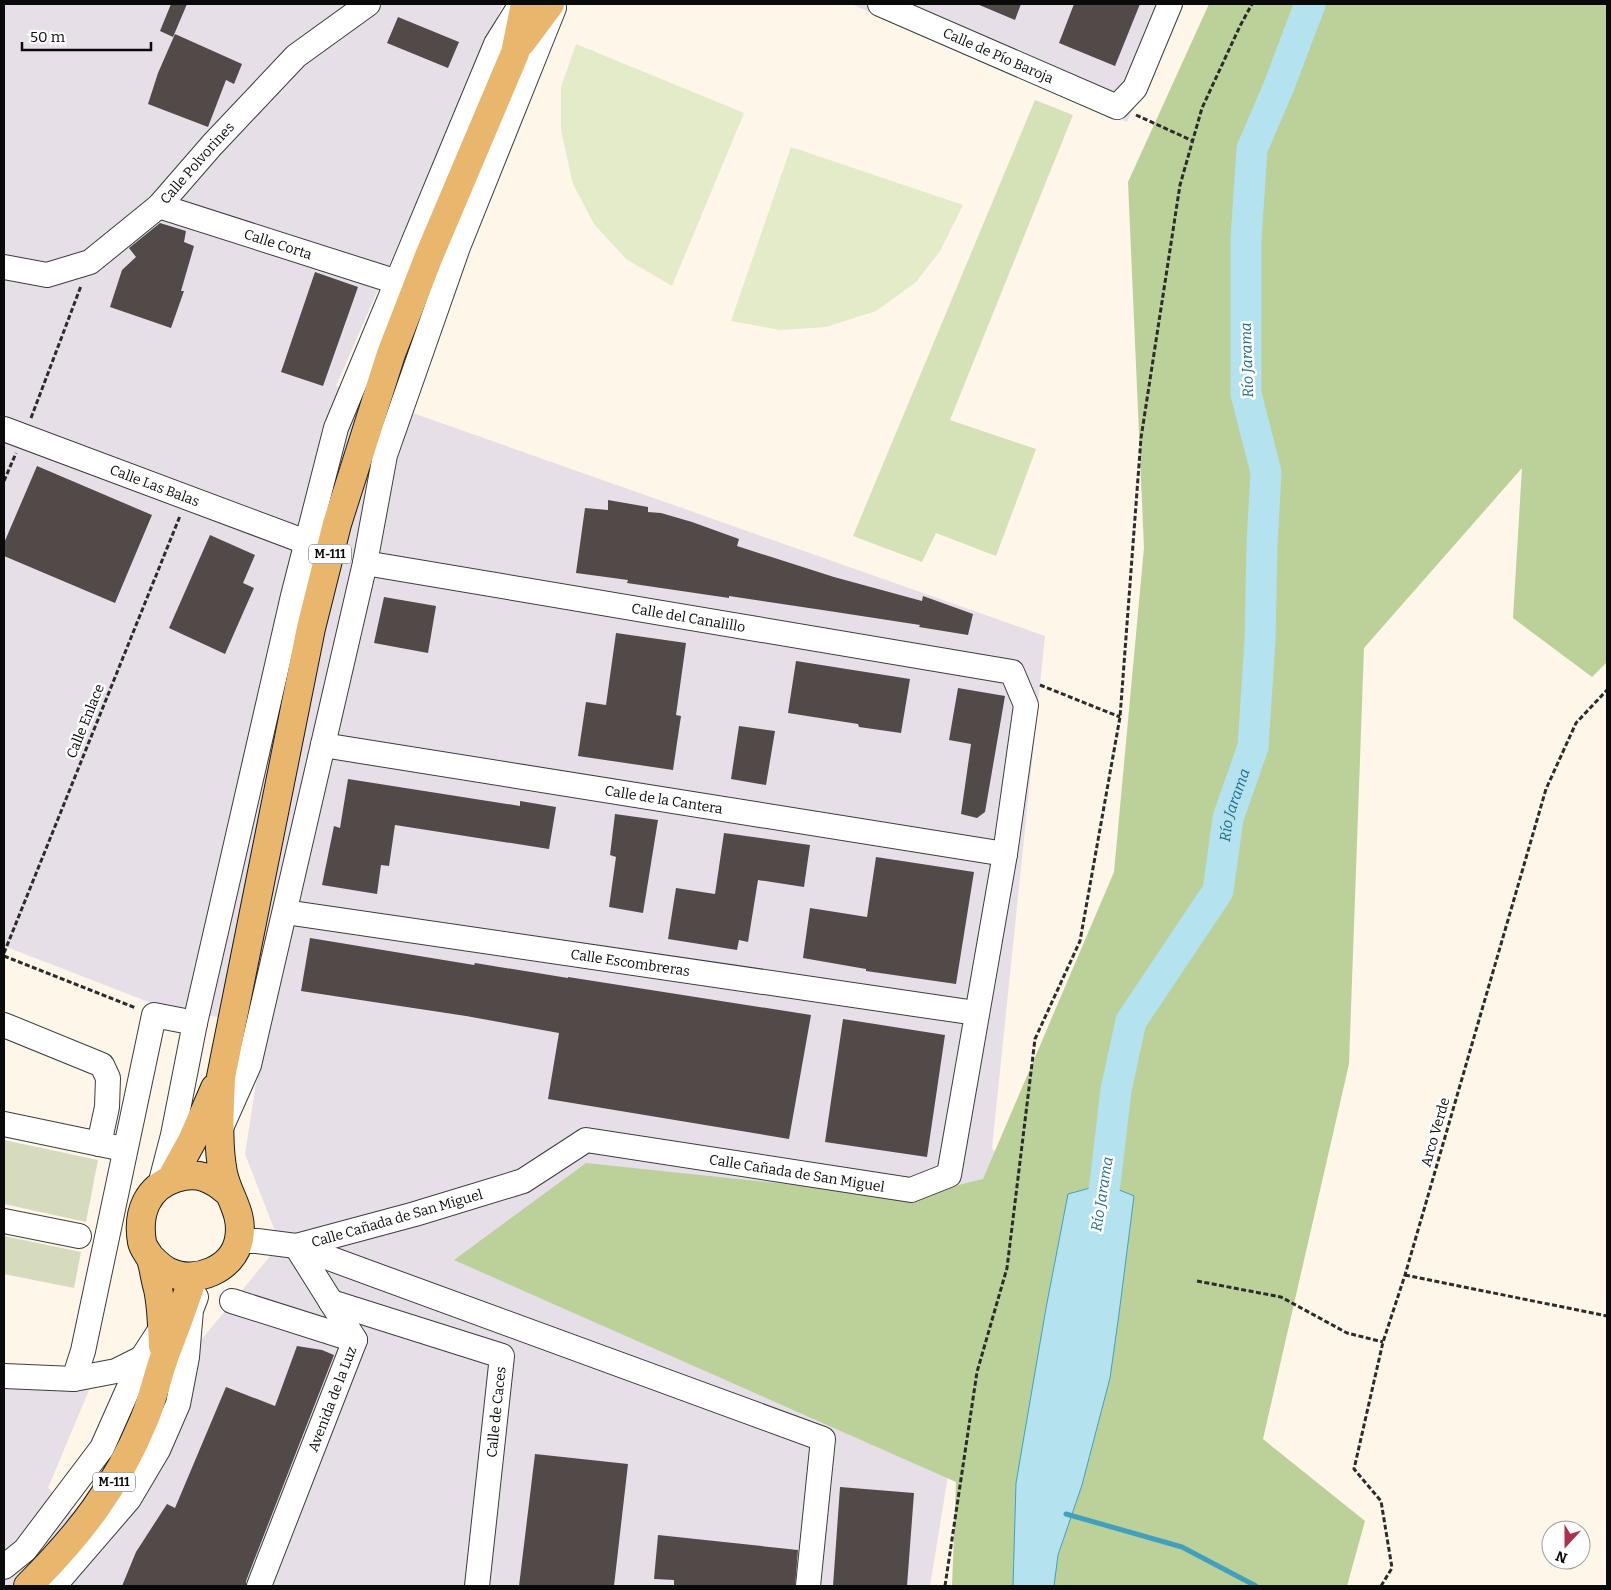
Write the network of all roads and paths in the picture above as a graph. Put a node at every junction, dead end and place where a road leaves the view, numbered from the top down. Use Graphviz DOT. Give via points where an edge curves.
graph roads {
  1 [pos="368,4"];
  2 [pos="521,4"];
  3 [pos="525,4"];
  4 [pos="550,4"];
  5 [pos="556,4"];
  6 [pos="880,4"];
  7 [pos="1170,4"];
  8 [pos="1252,4"];
  9 [pos="515,52"];
  10 [pos="1117,107"];
  11 [pos="1193,141"];
  12 [pos="159,206"];
  13 [pos="90,262"];
  14 [pos="4,267"];
  15 [pos="397,282"];
  16 [pos="14,432"];
  17 [pos="4,481"];
  18 [pos="187,498"];
  19 [pos="306,542"];
  20 [pos="365,564"];
  21 [pos="1012,672"];
  22 [pos="1607,690"];
  23 [pos="1120,717"];
  24 [pos="323,745"];
  25 [pos="1005,854"];
  26 [pos="285,912"];
  27 [pos="4,955"];
  28 [pos="976,1013"];
  29 [pos="154,1015"];
  30 [pos="195,1023"];
  31 [pos="4,1025"];
  32 [pos="220,1077"];
  33 [pos="4,1124"];
  34 [pos="219,1132"];
  35 [pos="99,1144"];
  36 [pos="125,1150"];
  37 [pos="166,1182"];
  38 [pos="228,1192"];
  39 [pos="4,1221"];
  40 [pos="79,1236"];
  41 [pos="239,1241"];
  42 [pos="296,1246"];
  43 [pos="151,1258"];
  44 [pos="1405,1275"];
  45 [pos="200,1276"];
  46 [pos="1197,1280"];
  47 [pos="232,1301"];
  48 [pos="331,1302"];
  49 [pos="1607,1316"];
  50 [pos="356,1340"];
  51 [pos="1383,1342"];
  52 [pos="153,1358"];
  53 [pos="4,1376"];
  54 [pos="74,1379"];
  55 [pos="84,1550"];
  56 [pos="4,1567"];
  57 [pos="28,1586"];
  58 [pos="54,1586"];
  59 [pos="71,1586"];
  60 [pos="259,1586"];
  61 [pos="477,1586"];
  62 [pos="808,1586"];
  63 [pos="945,1586"];
  64 [pos="1381,1586"];
  1 -- 12 [label="street, Calle Polvorines" via="296,56"];
  2 -- 15 [label="street" via="496,44"];
  3 -- 9 [label="main road, M-111"];
  4 -- 9 [label="main road, M-111"];
  5 -- 20 [label="street" via="458,247 385,455"];
  6 -- 10 [label="street, Calle de Pío Baroja"];
  7 -- 10 [label="street" via="1135,88"];
  8 -- 11 [label="path" via="1202,108"];
  9 -- 32 [label="main road, M-111" via="394,346 337,524 311,628"];
  10 -- 11 [label="path"];
  11 -- 23 [label="path" via="1180,185 1141,438"];
  12 -- 13 [label="street, Calle Polvorines"];
  12 -- 15 [label="street, Calle Corta"];
  13 -- 14 [label="street, Calle Polvorines" via="47,275"];
  13 -- 16 [label="path"];
  15 -- 19 [label="street" via="336,428"];
  16 -- 17 [label="path"];
  16 -- 18 [label="street, Calle Las Balas"];
  18 -- 19 [label="street, Calle Las Balas"];
  18 -- 27 [label="path, Calle Enlace"];
  19 -- 30 [label="street"];
  20 -- 21 [label="street, Calle del Canalillo"];
  20 -- 24 [label="street"];
  21 -- 23 [label="path"];
  21 -- 25 [label="street" via="1026,705"];
  22 -- 44 [label="path, Arco Verde" via="1576,723 1546,788"];
  23 -- 63 [label="path" via="1080,941 1035,1039 1007,1268 977,1372"];
  24 -- 25 [label="street, Calle de la Cantera"];
  24 -- 26 [label="street"];
  25 -- 28 [label="street"];
  26 -- 28 [label="street, Calle Escombreras"];
  26 -- 34 [label="street" via="249,1065"];
  27 -- 29 [label="path"];
  28 -- 42 [label="street, Calle Cañada de San Miguel" via="949,1175 911,1190 586,1140 523,1181"];
  29 -- 30 [label="street"];
  29 -- 36 [label="street"];
  30 -- 37 [label="street"];
  31 -- 35 [label="street" via="102,1065 108,1078 107,1107"];
  32 -- 34 [label="main road, M-111"];
  32 -- 37 [label="main road, M-111" via="192,1141"];
  33 -- 35 [label="street"];
  34 -- 38 [label="main road, M-111"];
  35 -- 36 [label="street"];
  36 -- 54 [label="street" via="83,1351"];
  37 -- 38 [label="main road" via="187,1174 201,1176"];
  37 -- 43 [label="main road, M-111" via="154,1191 142,1210 142,1244"];
  38 -- 41 [label="main road, M-111" via="240,1222"];
  39 -- 40 [label="street"];
  41 -- 42 [label="street"];
  41 -- 45 [label="main road" via="223,1265"];
  42 -- 48 [label="street, Avenida de la Luz"];
  42 -- 62 [label="street, Calle Cañada de San Miguel" via="823,1439"];
  43 -- 45 [label="main road, M-111" via="170,1273"];
  43 -- 52 [label="main road, M-111" via="162,1309 162,1327"];
  44 -- 49 [label="path"];
  44 -- 51 [label="path, Arco Verde"];
  45 -- 52 [label="main road, M-111" via="177,1326"];
  45 -- 55 [label="street" via="191,1310 178,1404 158,1450 129,1499"];
  46 -- 51 [label="path" via="1281,1297 1347,1333"];
  47 -- 50 [label="street"];
  48 -- 50 [label="street, Avenida de la Luz"];
  48 -- 61 [label="street, Calle de Caces" via="502,1356"];
  50 -- 60 [label="street, Avenida de la Luz"];
  51 -- 64 [label="path, Arco Verde" via="1354,1469 1381,1501 1392,1568"];
  52 -- 54 [label="street"];
  52 -- 56 [label="street" via="102,1448 24,1550"];
  52 -- 57 [label="main road, M-111" via="156,1388 134,1444 111,1488 80,1531"];
  53 -- 54 [label="street"];
  55 -- 58 [label="street"];
  55 -- 59 [label="street"];
}
